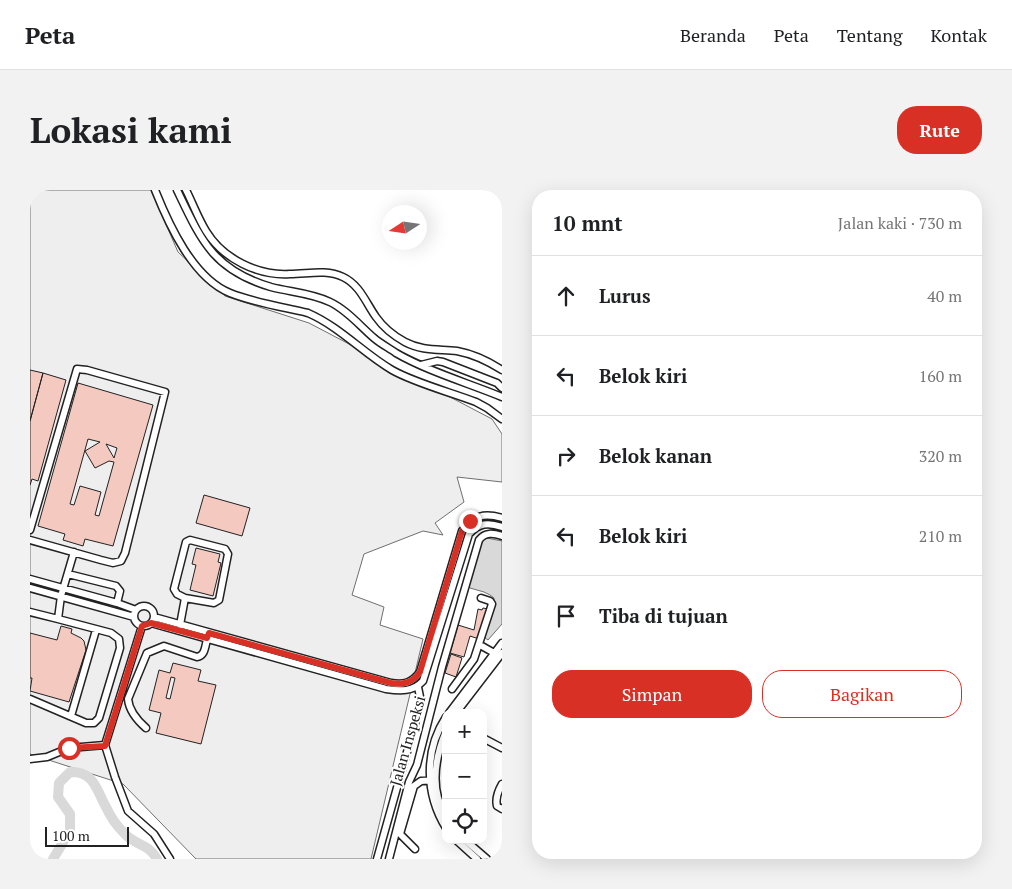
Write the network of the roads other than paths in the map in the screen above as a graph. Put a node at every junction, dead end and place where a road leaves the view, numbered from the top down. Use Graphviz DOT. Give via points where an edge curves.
graph roads {
  1 [pos="155,190"];
  2 [pos="177,190"];
  3 [pos="186,190"];
  4 [pos="419,365"];
  5 [pos="502,370"];
  6 [pos="502,388"];
  7 [pos="502,396"];
  8 [pos="502,419"];
  9 [pos="502,518"];
  10 [pos="502,527"];
  11 [pos="30,530"];
  12 [pos="502,536"];
  13 [pos="30,540"];
  14 [pos="74,552"];
  15 [pos="68,574"];
  16 [pos="30,579"];
  17 [pos="30,588"];
  18 [pos="64,589"];
  19 [pos="62,596"];
  20 [pos="185,598"];
  21 [pos="481,598"];
  22 [pos="117,603"];
  23 [pos="30,612"];
  24 [pos="135,613"];
  25 [pos="58,619"];
  26 [pos="152,620"];
  27 [pos="180,625"];
  28 [pos="142,626"];
  29 [pos="96,630"];
  30 [pos="208,636"];
  31 [pos="502,643"];
  32 [pos="480,645"];
  33 [pos="498,654"];
  34 [pos="418,687"];
  35 [pos="452,689"];
  36 [pos="30,699"];
  37 [pos="452,709"];
  38 [pos="459,709"];
  39 [pos="71,716"];
  40 [pos="442,726"];
  41 [pos="146,728"];
  42 [pos="487,740"];
  43 [pos="442,742"];
  44 [pos="105,746"];
  45 [pos="502,748"];
  46 [pos="30,759"];
  47 [pos="432,780"];
  48 [pos="502,784"];
  49 [pos="442,806"];
  50 [pos="502,809"];
  51 [pos="442,821"];
  52 [pos="460,844"];
  53 [pos="470,844"];
  54 [pos="415,849"];
  55 [pos="170,859"];
  56 [pos="377,859"];
  57 [pos="389,859"];
  58 [pos="477,859"];
  59 [pos="487,859"];
  1 -- 8 [label="lane" via="187,253 201,271 222,288 317,317 394,370 476,402"];
  2 -- 4 [label="lane" via="199,237 230,269 271,287 331,302 376,340"];
  3 -- 5 [label="lane" via="207,232 236,260 271,273 331,273 344,277 363,295 376,317 404,342 419,348 471,354"];
  4 -- 6 [label="lane" via="437,360 497,383"];
  4 -- 7 [label="lane"];
  9 -- 30 [label="lane" via="491,514 479,516 462,531 420,672 408,683 391,683"];
  10 -- 34 [label="lane" via="486,523 469,534 424,681"];
  11 -- 14 [label="lane" via="77,369 165,392 125,554 121,561 113,563"];
  12 -- 57 [label="lane, Jalan Inspeksi" via="488,534 479,540"];
  13 -- 14 [label="lane"];
  14 -- 15 [label="lane"];
  15 -- 18 [label="lane"];
  15 -- 22 [label="lane" via="116,586 120,591"];
  16 -- 18 [label="lane"];
  17 -- 19 [label="lane"];
  18 -- 19 [label="lane"];
  18 -- 22 [label="lane"];
  19 -- 24 [label="lane"];
  19 -- 25 [label="lane"];
  20 -- 20 [label="lane" via="176,594 174,589 186,542 190,540 225,549 228,554 219,600 214,603"];
  20 -- 27 [label="lane"];
  21 -- 32 [label="lane" via="490,600 492,604"];
  22 -- 24 [label="lane"];
  23 -- 25 [label="lane"];
  24 -- 26 [label="lane" via="140,606 146,606 151,609"];
  24 -- 28 [label="lane" via="136,622"];
  25 -- 29 [label="lane"];
  26 -- 27 [label="lane"];
  26 -- 28 [label="lane"];
  26 -- 30 [label="lane"];
  27 -- 30 [label="lane"];
  28 -- 44 [label="lane"];
  29 -- 39 [label="lane"];
  29 -- 39 [label="lane" via="116,636 120,648 99,718 90,723"];
  30 -- 34 [label="lane" via="233,648 386,689 400,691"];
  30 -- 41 [label="lane" via="204,654 200,657 164,646 148,653 128,699 134,714"];
  31 -- 33 [label="lane"];
  32 -- 33 [label="lane"];
  32 -- 35 [label="lane" via="469,667"];
  33 -- 37 [label="lane"];
  33 -- 38 [label="lane"];
  34 -- 56 [label="lane" via="420,702"];
  36 -- 39 [label="lane"];
  40 -- 47 [label="lane" via="432,750"];
  42 -- 45 [label="lane"];
  43 -- 47 [label="lane"];
  44 -- 46 [label="lane" via="69,748 47,757"];
  44 -- 55 [label="lane" via="128,811 154,834"];
  47 -- 49 [label="lane"];
  47 -- 51 [label="lane" via="431,796"];
  47 -- 54 [label="lane" via="417,782 414,786 400,834"];
  48 -- 50 [label="lane" via="496,801"];
  52 -- 58 [label="lane"];
  53 -- 59 [label="lane"];
}
